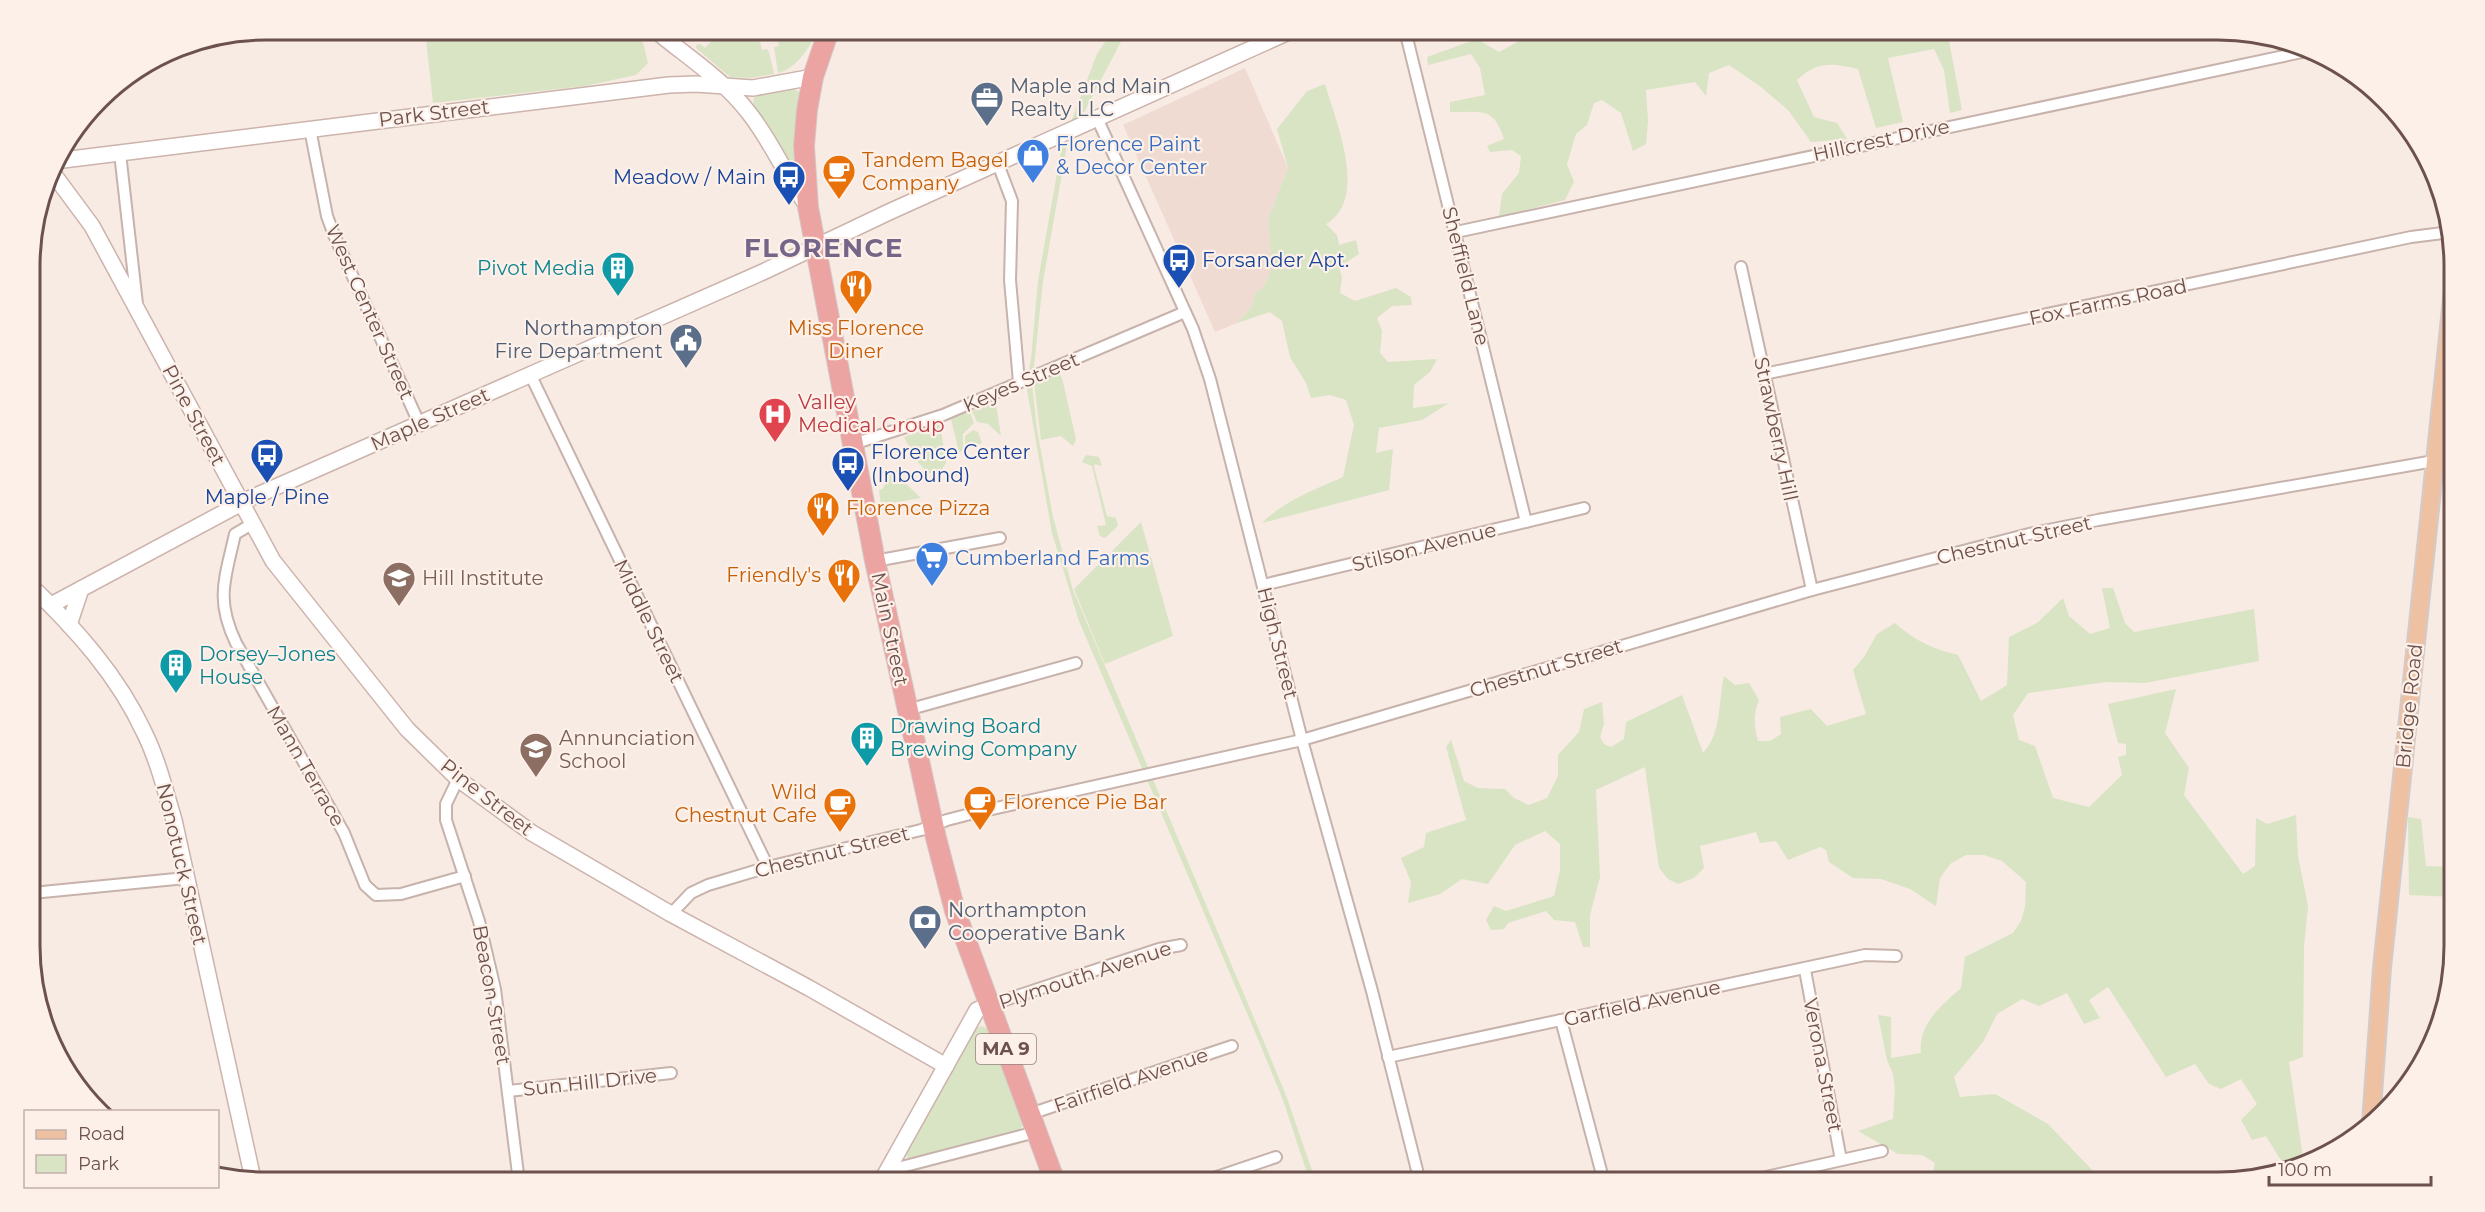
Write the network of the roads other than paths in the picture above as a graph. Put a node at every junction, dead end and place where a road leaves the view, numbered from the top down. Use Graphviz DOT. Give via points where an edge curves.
graph roads {
  1 [pos="667,40"];
  2 [pos="826,40"];
  3 [pos="1271,40"];
  4 [pos="1408,40"];
  5 [pos="683,54"];
  6 [pos="2293,54"];
  7 [pos="813,77"];
  8 [pos="691,84"];
  9 [pos="724,86"];
  10 [pos="1097,118"];
  11 [pos="310,129"];
  12 [pos="120,153"];
  13 [pos="68,159"];
  14 [pos="998,164"];
  15 [pos="58,180"];
  16 [pos="808,207"];
  17 [pos="1456,232"];
  18 [pos="2442,233"];
  19 [pos="815,247"];
  20 [pos="1741,267"];
  21 [pos="138,310"];
  22 [pos="1185,312"];
  23 [pos="2444,370"];
  24 [pos="530,374"];
  25 [pos="1764,374"];
  26 [pos="1019,382"];
  27 [pos="419,423"];
  28 [pos="853,444"];
  29 [pos="2434,461"];
  30 [pos="242,503"];
  31 [pos="1584,508"];
  32 [pos="1526,522"];
  33 [pos="252,524"];
  34 [pos="999,538"];
  35 [pos="875,561"];
  36 [pos="1263,585"];
  37 [pos="81,589"];
  38 [pos="1812,590"];
  39 [pos="40,595"];
  40 [pos="51,605"];
  41 [pos="69,625"];
  42 [pos="1076,663"];
  43 [pos="907,710"];
  44 [pos="1302,740"];
  45 [pos="458,779"];
  46 [pos="933,826"];
  47 [pos="768,867"];
  48 [pos="465,876"];
  49 [pos="186,878"];
  50 [pos="40,892"];
  51 [pos="671,914"];
  52 [pos="1181,945"];
  53 [pos="1896,956"];
  54 [pos="1805,970"];
  55 [pos="990,1005"];
  56 [pos="1561,1020"];
  57 [pos="1232,1046"];
  58 [pos="1388,1057"];
  59 [pos="946,1066"];
  60 [pos="671,1073"];
  61 [pos="508,1091"];
  62 [pos="2372,1111"];
  63 [pos="1033,1123"];
  64 [pos="1882,1151"];
  65 [pos="1276,1157"];
  66 [pos="1841,1160"];
  67 [pos="251,1171"];
  68 [pos="518,1172"];
  69 [pos="885,1172"];
  70 [pos="894,1172"];
  71 [pos="1051,1172"];
  72 [pos="1232,1172"];
  73 [pos="1417,1172"];
  74 [pos="1601,1172"];
  75 [pos="1788,1172"];
  1 -- 5 [label="main road"];
  2 -- 7 [label="highway, MA 9"];
  3 -- 10 [label="main road, Maple Street"];
  4 -- 17 [label="street, Sheffield Lane"];
  5 -- 8 [label="main road"];
  5 -- 9 [label="main road"];
  6 -- 17 [label="street, Hillcrest Drive"];
  7 -- 9 [label="main road, Park Street" via="753,88"];
  7 -- 16 [label="highway, MA 9" via="804,146"];
  8 -- 9 [label="main road, Park Street"];
  8 -- 11 [label="main road, Park Street"];
  9 -- 16 [label="main road" via="749,113"];
  10 -- 14 [label="main road, Maple Street"];
  10 -- 22 [label="street, High Street"];
  11 -- 12 [label="main road, Park Street"];
  11 -- 27 [label="street, West Center Street" via="334,235"];
  12 -- 13 [label="main road, Park Street"];
  12 -- 21 [label="street, Pine Street"];
  14 -- 19 [label="main road, Maple Street"];
  14 -- 26 [label="street" via="1012,201 1010,280"];
  15 -- 21 [label="main road, Pine Street" via="92,226"];
  16 -- 19 [label="highway, MA 9"];
  17 -- 32 [label="street, Sheffield Lane"];
  18 -- 25 [label="street, Fox Farms Road"];
  19 -- 24 [label="main road, Maple Street"];
  19 -- 28 [label="highway, Main Street / MA 9"];
  20 -- 25 [label="street, Strawberry Hill"];
  21 -- 30 [label="main road, Pine Street"];
  22 -- 26 [label="street, Keyes Street"];
  22 -- 36 [label="street, High Street" via="1210,379"];
  23 -- 29 [label="main road, Bridge Road"];
  24 -- 27 [label="main road, Maple Street"];
  24 -- 47 [label="street, Middle Street"];
  25 -- 38 [label="street, Strawberry Hill"];
  26 -- 28 [label="street, Keyes Street" via="929,420"];
  27 -- 30 [label="main road, Maple Street"];
  28 -- 35 [label="highway, Main Street / MA 9"];
  29 -- 38 [label="street, Chestnut Street" via="2029,534"];
  29 -- 62 [label="main road, Bridge Road" via="2382,968"];
  30 -- 33 [label="main road, Pine Street"];
  30 -- 37 [label="main road, Maple Street"];
  31 -- 32 [label="street, Stilson Avenue"];
  32 -- 36 [label="street, Stilson Avenue"];
  33 -- 45 [label="main road, Pine Street" via="273,561 407,729"];
  33 -- 48 [label="street, Mann Terrace" via="235,534 222,592 225,618 344,833 365,885 376,895 401,894"];
  34 -- 35 [label="street"];
  35 -- 43 [label="highway, Main Street / MA 9"];
  36 -- 44 [label="street, High Street"];
  37 -- 40 [label="main road, Maple Street"];
  37 -- 41 [label="main road"];
  38 -- 44 [label="street, Chestnut Street"];
  39 -- 40 [label="main road, Nonotuck Street"];
  40 -- 41 [label="main road, Nonotuck Street"];
  41 -- 49 [label="main road, Nonotuck Street" via="105,666 145,733 160,772"];
  42 -- 43 [label="street"];
  43 -- 46 [label="highway, Main Street / MA 9"];
  44 -- 46 [label="street, Chestnut Street" via="974,813"];
  44 -- 58 [label="street, High Street"];
  45 -- 48 [label="street, Beacon Street" via="446,804 446,820"];
  45 -- 51 [label="main road, Pine Street" via="532,833"];
  46 -- 47 [label="street, Chestnut Street"];
  46 -- 55 [label="highway, Main Street / MA 9" via="955,911"];
  47 -- 51 [label="street, Chestnut Street" via="696,890"];
  48 -- 61 [label="street, Beacon Street" via="495,989"];
  49 -- 50 [label="street"];
  49 -- 67 [label="main road, Nonotuck Street"];
  51 -- 59 [label="main road, Pine Street"];
  52 -- 55 [label="street, Plymouth Avenue"];
  53 -- 54 [label="street, Garfield Avenue" via="1867,955"];
  54 -- 56 [label="street, Garfield Avenue"];
  54 -- 66 [label="street, Verona Street"];
  55 -- 59 [label="main road" via="977,1010"];
  55 -- 63 [label="highway, MA 9"];
  56 -- 58 [label="street, Garfield Avenue"];
  56 -- 74 [label="street"];
  57 -- 63 [label="street, Fairfield Avenue"];
  58 -- 73 [label="street, High Street"];
  59 -- 69 [label="main road"];
  60 -- 61 [label="street, Sun Hill Drive"];
  61 -- 68 [label="street, Beacon Street"];
  63 -- 70 [label="street, Fairfield Avenue"];
  63 -- 71 [label="highway, MA 9"];
  64 -- 66 [label="street"];
  65 -- 72 [label="street"];
  66 -- 75 [label="street"];
}
